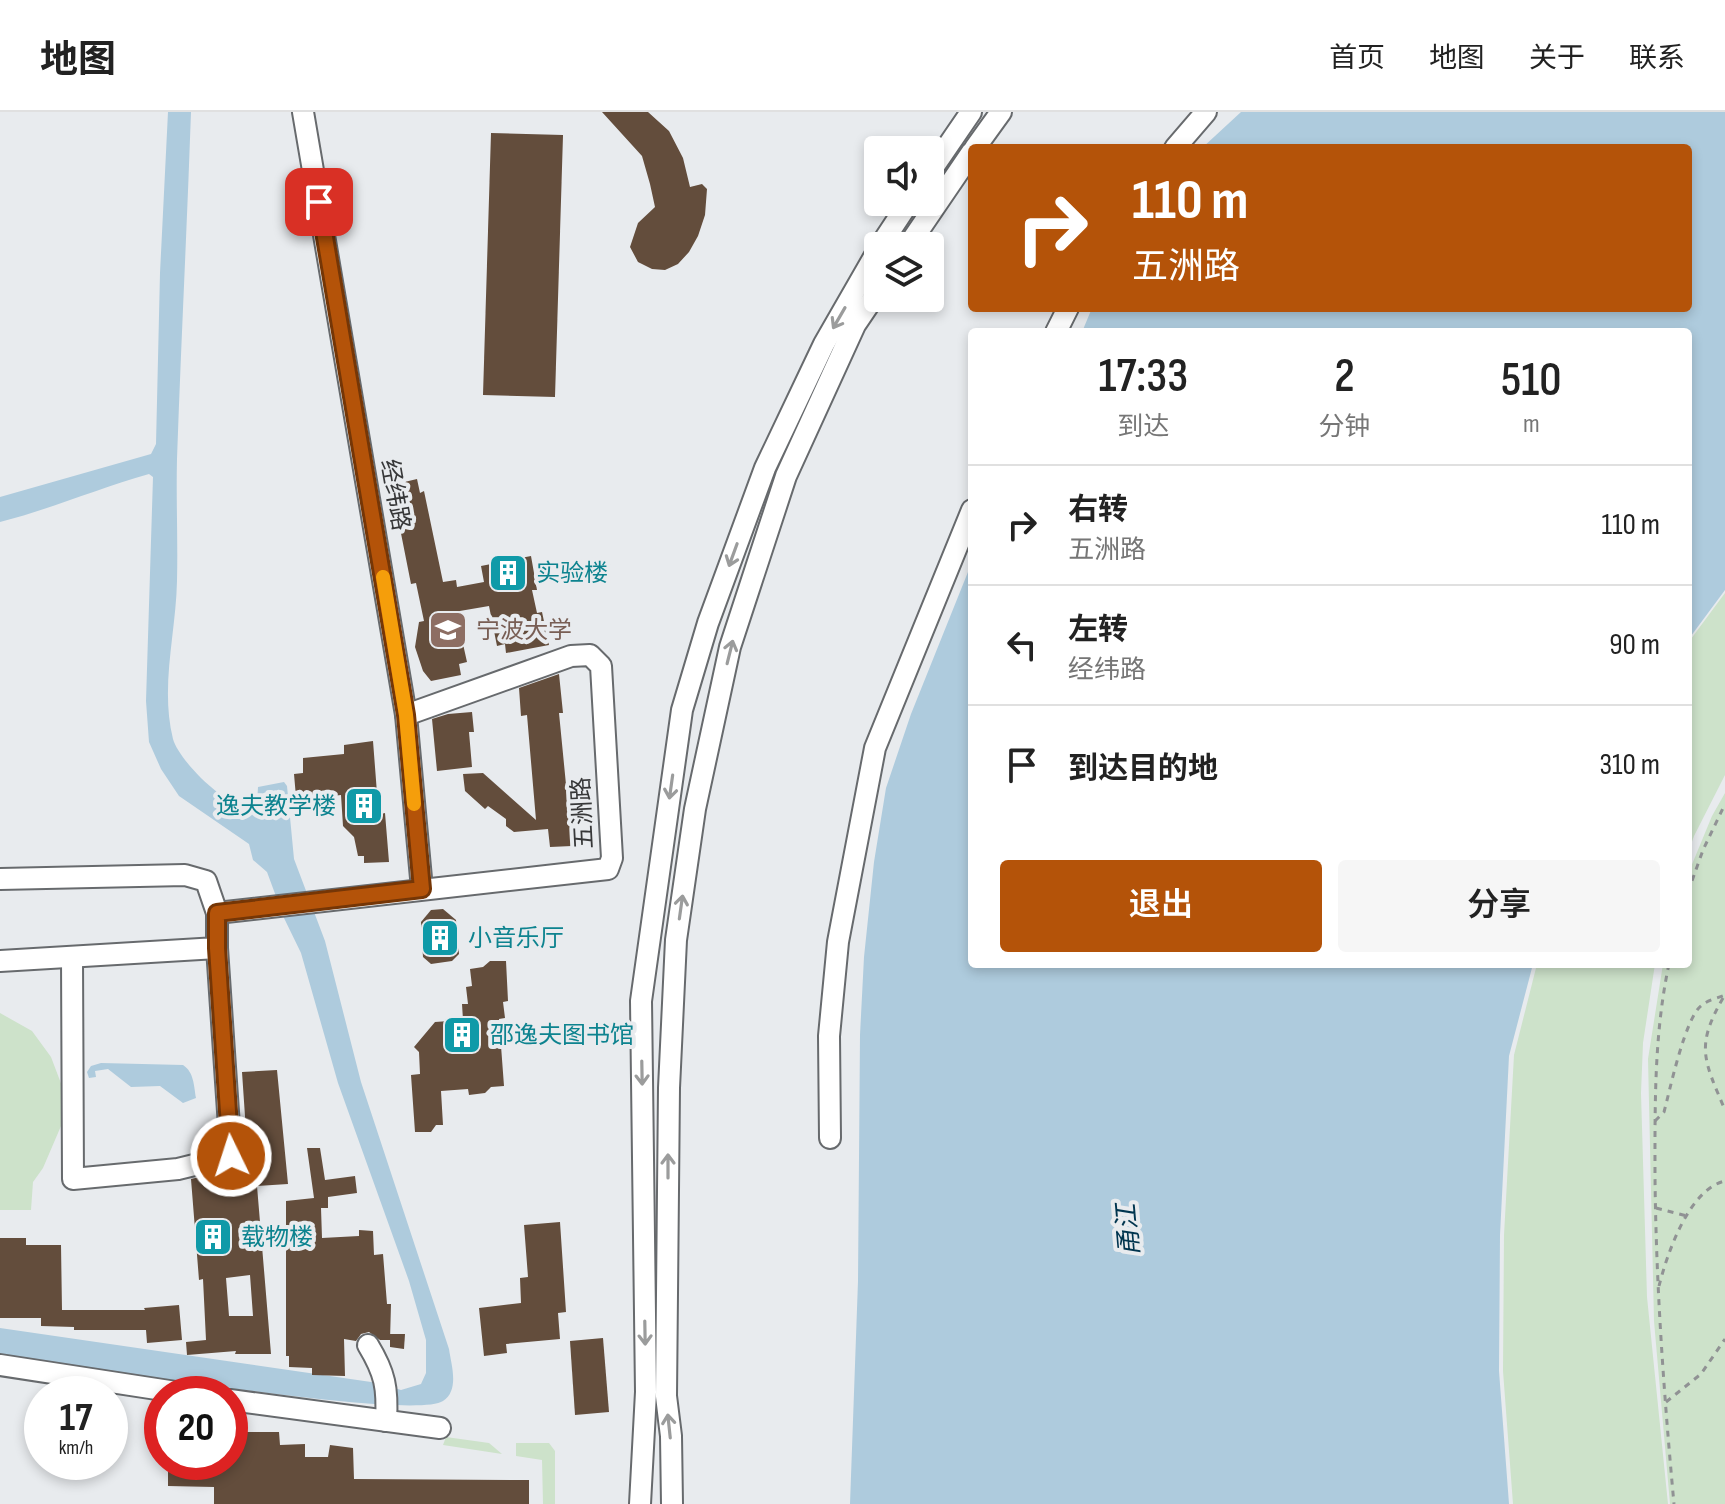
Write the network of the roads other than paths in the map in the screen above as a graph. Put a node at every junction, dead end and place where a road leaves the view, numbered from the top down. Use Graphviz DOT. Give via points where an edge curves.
graph roads {
  1 [pos="303,112"];
  2 [pos="971,112"];
  3 [pos="1001,112"];
  4 [pos="1206,112"];
  5 [pos="977,144"];
  6 [pos="1178,144"];
  7 [pos="944,152"];
  8 [pos="968,157"];
  9 [pos="917,232"];
  10 [pos="864,274"];
  11 [pos="864,312"];
  12 [pos="968,520"];
  13 [pos="406,715"];
  14 [pos="0,879"];
  15 [pos="422,889"];
  16 [pos="217,913"];
  17 [pos="217,948"];
  18 [pos="72,957"];
  19 [pos="0,961"];
  20 [pos="830,1138"];
  21 [pos="368,1345"];
  22 [pos="0,1365"];
  23 [pos="144,1387"];
  24 [pos="248,1402"];
  25 [pos="386,1415"];
  26 [pos="440,1428"];
  27 [pos="640,1504"];
  28 [pos="672,1504"];
  1 -- 13 [label="street, 经纬路"];
  2 -- 7 [label="street"];
  3 -- 5 [label="street"];
  4 -- 6 [label="street"];
  8 -- 9 [label="street"];
  10 -- 27 [label="street, one-way" via="765,468 682,710 641,1001 646,1392"];
  28 -- 11 [label="street, one-way" via="666,1396 669,1088 676,940 695,809 730,647 786,476"];
  12 -- 20 [label="street" via="875,748 838,942 829,1036"];
  13 -- 15 [label="street, 经纬路"];
  13 -- 15 [label="street, 五洲路" via="571,656 590,655 601,666 612,858 608,869"];
  14 -- 16 [label="street" via="185,875 206,881"];
  15 -- 16 [label="street, 五洲路"];
  16 -- 17 [label="street"];
  17 -- 18 [label="street"];
  17 -- 18 [label="street" via="231,1156 178,1169 73,1179"];
  18 -- 19 [label="street"];
  21 -- 25 [label="street" via="387,1387"];
  22 -- 23 [label="street"];
  24 -- 25 [label="street"];
  25 -- 26 [label="street"];
}
